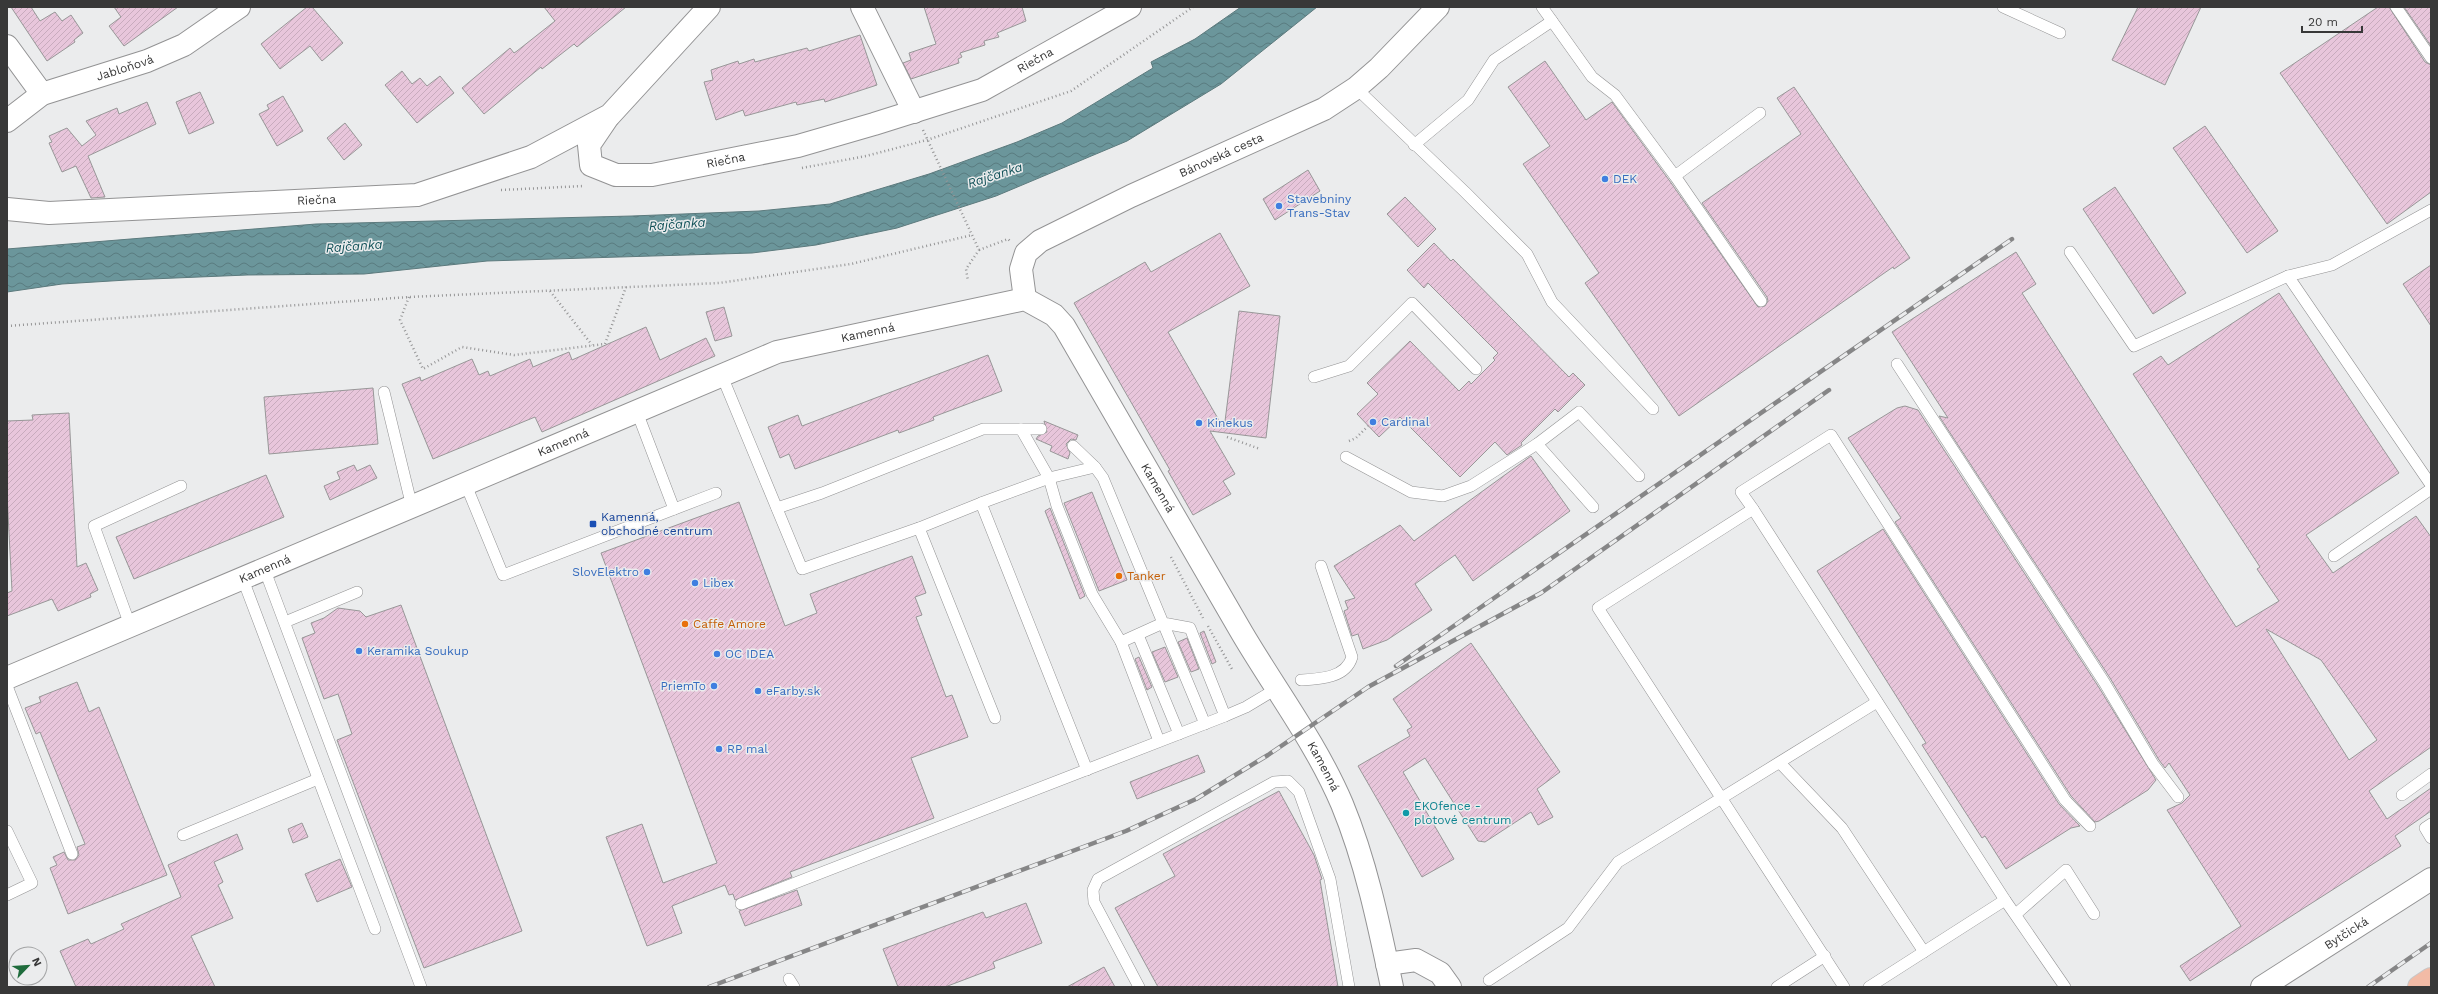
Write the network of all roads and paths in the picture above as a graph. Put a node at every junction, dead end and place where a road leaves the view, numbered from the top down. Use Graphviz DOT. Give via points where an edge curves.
graph roads {
  1 [pos="239,7"];
  2 [pos="709,7"];
  3 [pos="862,7"];
  4 [pos="1130,7"];
  5 [pos="1193,7"];
  6 [pos="1438,7"];
  7 [pos="1542,7"];
  8 [pos="2003,7"];
  9 [pos="2396,7"];
  10 [pos="1552,21"];
  11 [pos="2060,33"];
  12 [pos="7,46"];
  13 [pos="2431,58"];
  14 [pos="1356,88"];
  15 [pos="42,94"];
  16 [pos="914,112"];
  17 [pos="1760,113"];
  18 [pos="610,115"];
  19 [pos="7,121"];
  20 [pos="1414,145"];
  21 [pos="1675,176"];
  22 [pos="7,209"];
  23 [pos="2431,210"];
  24 [pos="972,235"];
  25 [pos="1008,239"];
  26 [pos="979,250"];
  27 [pos="2070,252"];
  28 [pos="2288,276"];
  29 [pos="968,281"];
  30 [pos="626,287"];
  31 [pos="550,290"];
  32 [pos="408,297"];
  33 [pos="1025,299"];
  34 [pos="1761,301"];
  35 [pos="7,326"];
  36 [pos="593,346"];
  37 [pos="1898,364"];
  38 [pos="1476,369"];
  39 [pos="722,376"];
  40 [pos="1314,377"];
  41 [pos="384,392"];
  42 [pos="1653,409"];
  43 [pos="637,412"];
  44 [pos="1368,426"];
  45 [pos="1022,429"];
  46 [pos="1041,429"];
  47 [pos="1227,437"];
  48 [pos="1346,443"];
  49 [pos="1537,444"];
  50 [pos="1073,446"];
  51 [pos="1260,449"];
  52 [pos="1346,457"];
  53 [pos="1095,467"];
  54 [pos="1639,476"];
  55 [pos="1049,478"];
  56 [pos="466,485"];
  57 [pos="2431,485"];
  58 [pos="182,486"];
  59 [pos="2431,489"];
  60 [pos="716,493"];
  61 [pos="982,503"];
  62 [pos="412,507"];
  63 [pos="1593,507"];
  64 [pos="777,508"];
  65 [pos="674,509"];
  66 [pos="1753,509"];
  67 [pos="920,528"];
  68 [pos="2334,556"];
  69 [pos="1321,566"];
  70 [pos="264,568"];
  71 [pos="242,577"];
  72 [pos="357,592"];
  73 [pos="284,622"];
  74 [pos="1163,624"];
  75 [pos="130,625"];
  76 [pos="1138,635"];
  77 [pos="1120,642"];
  78 [pos="7,678"];
  79 [pos="1301,680"];
  80 [pos="7,686"];
  81 [pos="1276,689"];
  82 [pos="1877,702"];
  83 [pos="1225,716"];
  84 [pos="995,718"];
  85 [pos="1205,724"];
  86 [pos="1179,734"];
  87 [pos="1159,741"];
  88 [pos="1780,763"];
  89 [pos="1087,770"];
  90 [pos="2431,774"];
  91 [pos="318,779"];
  92 [pos="2402,794"];
  93 [pos="2178,797"];
  94 [pos="1722,798"];
  95 [pos="2431,824"];
  96 [pos="2090,826"];
  97 [pos="7,830"];
  98 [pos="183,835"];
  99 [pos="2431,838"];
  100 [pos="72,854"];
  101 [pos="2431,879"];
  102 [pos="7,894"];
  103 [pos="2005,900"];
  104 [pos="741,904"];
  105 [pos="2016,914"];
  106 [pos="2094,914"];
  107 [pos="375,928"];
  108 [pos="1924,952"];
  109 [pos="1825,956"];
  110 [pos="1387,964"];
  111 [pos="2431,978"];
  112 [pos="1489,980"];
  113 [pos="421,987"];
  114 [pos="1139,987"];
  115 [pos="1349,987"];
  116 [pos="1392,987"];
  117 [pos="1450,987"];
  118 [pos="1777,987"];
  119 [pos="1844,987"];
  120 [pos="1869,987"];
  121 [pos="2065,987"];
  122 [pos="2262,987"];
  123 [pos="2419,987"];
  1 -- 15 [label="street, Jabloňová" via="178,47 147,61"];
  2 -- 18 [label="street, Riečna"];
  3 -- 16 [label="street"];
  4 -- 16 [label="street, Riečna" via="982,90"];
  5 -- 24 [label="path" via="1071,91 927,140"];
  6 -- 14 [label="street, Bánovská cesta"];
  7 -- 10 [label="lane"];
  8 -- 11 [label="lane"];
  9 -- 13 [label="lane"];
  10 -- 20 [label="lane" via="1494,60 1468,100"];
  10 -- 21 [label="lane" via="1592,77 1615,95"];
  12 -- 15 [label="street"];
  14 -- 20 [label="lane"];
  14 -- 33 [label="street, Bánovská cesta" via="1324,109 1289,127 1172,178 1040,241 1026,252 1021,269"];
  15 -- 19 [label="street, Jabloňová"];
  16 -- 18 [label="street, Riečna" via="798,146 652,175 616,176 591,165 589,145"];
  17 -- 21 [label="lane"];
  18 -- 22 [label="street, Riečna" via="531,157 417,195 49,213"];
  20 -- 42 [label="lane" via="1527,254 1552,302"];
  21 -- 34 [label="lane"];
  23 -- 28 [label="lane" via="2332,265"];
  24 -- 26 [label="path"];
  24 -- 30 [label="path" via="851,264 719,283"];
  25 -- 26 [label="path"];
  26 -- 29 [label="path" via="966,269"];
  27 -- 28 [label="lane" via="2134,346"];
  28 -- 57 [label="lane"];
  30 -- 31 [label="path"];
  30 -- 36 [label="path" via="606,344"];
  31 -- 32 [label="path"];
  31 -- 36 [label="path"];
  32 -- 35 [label="path"];
  32 -- 36 [label="path" via="400,320 423,369 462,347 514,355"];
  33 -- 39 [label="street, Kamenná" via="777,352"];
  33 -- 81 [label="street, Kamenná" via="1054,315 1064,326 1170,512"];
  37 -- 93 [label="lane" via="2104,682 2153,764"];
  38 -- 40 [label="lane" via="1412,304 1349,366"];
  39 -- 43 [label="street, Kamenná"];
  39 -- 64 [label="lane"];
  41 -- 62 [label="lane"];
  43 -- 56 [label="street, Kamenná"];
  43 -- 65 [label="lane"];
  44 -- 48 [label="path" via="1356,438"];
  45 -- 46 [label="lane"];
  45 -- 55 [label="lane"];
  45 -- 64 [label="lane" via="983,429 822,493"];
  47 -- 51 [label="path"];
  49 -- 52 [label="lane" via="1471,486 1443,496 1412,492"];
  49 -- 54 [label="lane" via="1579,412"];
  49 -- 63 [label="lane"];
  50 -- 53 [label="lane"];
  53 -- 55 [label="lane"];
  53 -- 74 [label="lane" via="1103,478"];
  55 -- 61 [label="lane"];
  55 -- 77 [label="lane" via="1057,506 1092,594"];
  56 -- 62 [label="street, Kamenná"];
  56 -- 65 [label="lane" via="503,575"];
  58 -- 75 [label="lane" via="94,526"];
  59 -- 68 [label="lane"];
  60 -- 65 [label="lane"];
  61 -- 67 [label="lane"];
  61 -- 89 [label="lane"];
  62 -- 70 [label="street, Kamenná"];
  64 -- 67 [label="lane" via="802,569"];
  66 -- 82 [label="lane"];
  66 -- 94 [label="lane" via="1598,608"];
  66 -- 96 [label="lane" via="1741,492 1831,435 2065,800"];
  67 -- 84 [label="lane"];
  69 -- 79 [label="lane" via="1352,657 1350,665 1342,672 1322,679"];
  70 -- 71 [label="street, Kamenná"];
  70 -- 73 [label="lane"];
  71 -- 75 [label="street, Kamenná"];
  71 -- 91 [label="lane"];
  72 -- 73 [label="lane"];
  73 -- 113 [label="lane"];
  74 -- 76 [label="lane"];
  74 -- 83 [label="lane" via="1190,628"];
  74 -- 85 [label="lane"];
  75 -- 78 [label="street, Kamenná"];
  76 -- 77 [label="lane"];
  76 -- 86 [label="lane"];
  77 -- 87 [label="lane"];
  80 -- 100 [label="lane"];
  81 -- 83 [label="lane"];
  81 -- 110 [label="street, Kamenná" via="1303,731 1342,803 1365,869"];
  82 -- 88 [label="lane"];
  82 -- 103 [label="lane"];
  83 -- 85 [label="lane"];
  85 -- 86 [label="lane"];
  86 -- 87 [label="lane"];
  87 -- 89 [label="lane"];
  88 -- 94 [label="lane"];
  88 -- 108 [label="lane" via="1842,828"];
  89 -- 104 [label="lane"];
  90 -- 92 [label="lane"];
  91 -- 98 [label="lane"];
  91 -- 107 [label="lane"];
  94 -- 109 [label="lane"];
  94 -- 112 [label="lane" via="1618,862 1568,928"];
  95 -- 99 [label="lane" via="2425,828"];
  97 -- 102 [label="lane" via="32,883"];
  101 -- 122 [label="street, Bytčická"];
  103 -- 105 [label="lane"];
  103 -- 108 [label="lane"];
  105 -- 106 [label="lane" via="2066,870"];
  105 -- 121 [label="lane"];
  108 -- 120 [label="lane"];
  109 -- 118 [label="lane"];
  109 -- 119 [label="lane"];
  110 -- 116 [label="street, Kamenná"];
  110 -- 117 [label="street" via="1416,960 1440,973"];
  111 -- 123 [label="main road"];
  114 -- 115 [label="lane" via="1094,902 1093,890 1098,879 1274,782 1288,781 1299,792 1330,879"];
}
